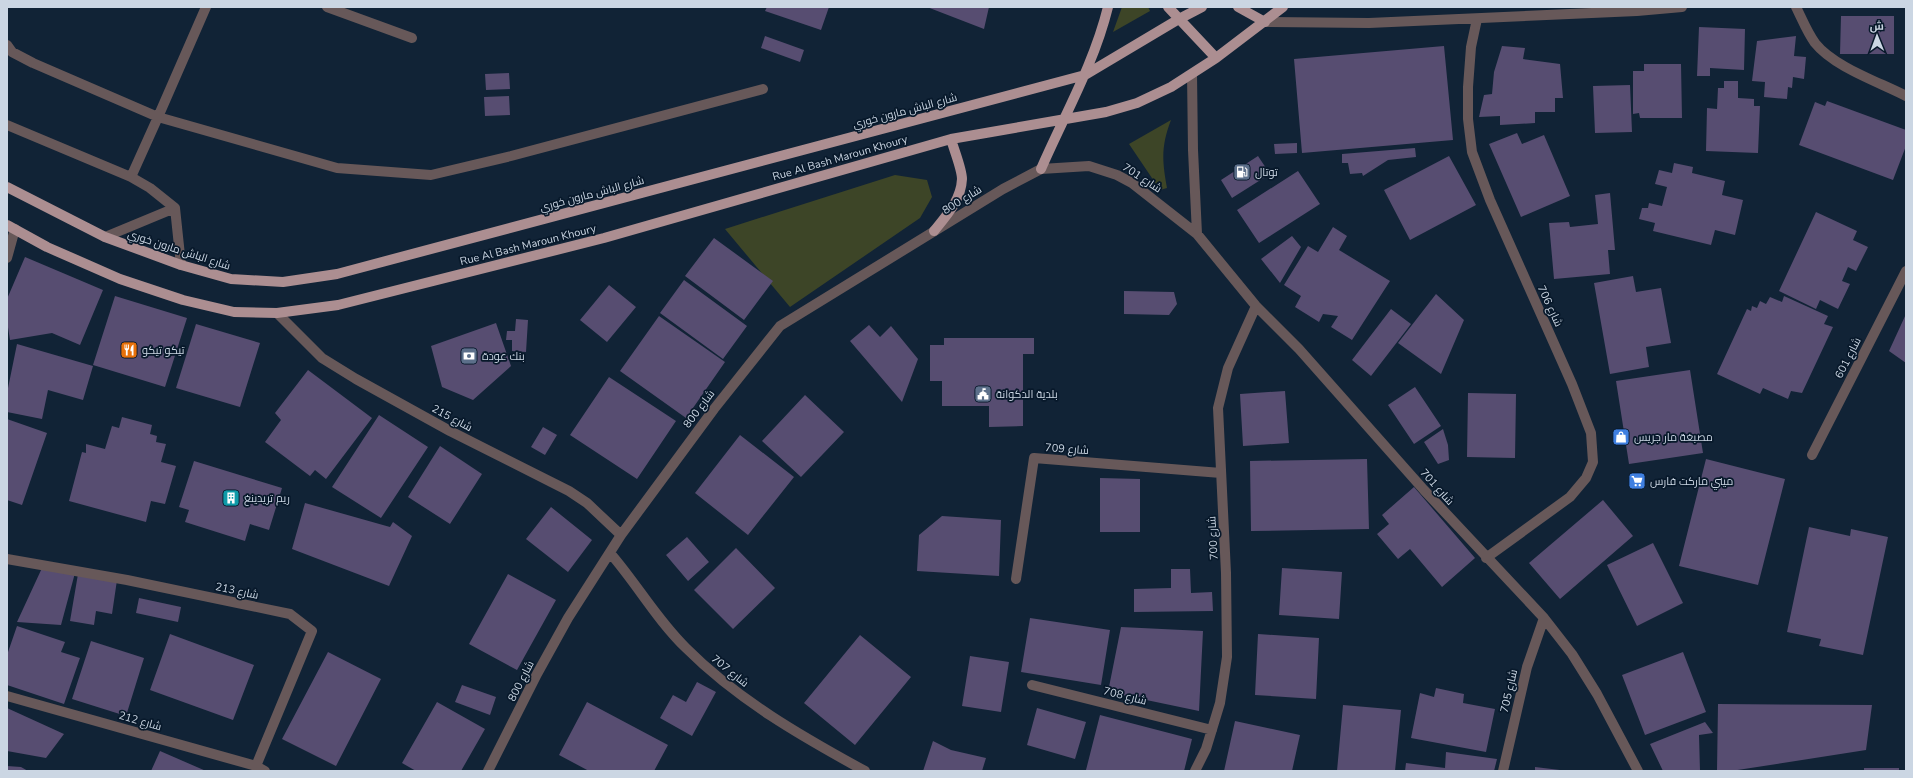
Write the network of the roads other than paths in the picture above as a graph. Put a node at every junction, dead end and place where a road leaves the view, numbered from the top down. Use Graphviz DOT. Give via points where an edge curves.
graph roads {
  1 [pos="206,7"];
  2 [pos="327,7"];
  3 [pos="1108,7"];
  4 [pos="1168,7"];
  5 [pos="1202,7"];
  6 [pos="1238,7"];
  7 [pos="1283,7"];
  8 [pos="1682,7"];
  9 [pos="1796,7"];
  10 [pos="1179,19"];
  11 [pos="1477,19"];
  12 [pos="1265,22"];
  13 [pos="412,38"];
  14 [pos="7,45"];
  15 [pos="1216,58"];
  16 [pos="1192,74"];
  17 [pos="1085,75"];
  18 [pos="764,89"];
  19 [pos="1906,96"];
  20 [pos="158,117"];
  21 [pos="1062,120"];
  22 [pos="7,125"];
  23 [pos="951,139"];
  24 [pos="1041,170"];
  25 [pos="131,176"];
  26 [pos="7,187"];
  27 [pos="175,208"];
  28 [pos="11,227"];
  29 [pos="934,231"];
  30 [pos="1198,234"];
  31 [pos="105,237"];
  32 [pos="7,258"];
  33 [pos="181,265"];
  34 [pos="1906,271"];
  35 [pos="1256,306"];
  36 [pos="277,313"];
  37 [pos="1812,455"];
  38 [pos="1221,473"];
  39 [pos="621,535"];
  40 [pos="610,553"];
  41 [pos="1486,558"];
  42 [pos="7,559"];
  43 [pos="1016,579"];
  44 [pos="1544,618"];
  45 [pos="1032,685"];
  46 [pos="7,696"];
  47 [pos="1212,730"];
  48 [pos="261,769"];
  49 [pos="488,771"];
  50 [pos="865,771"];
  51 [pos="1195,771"];
  52 [pos="1503,771"];
  53 [pos="1638,771"];
  1 -- 20 [label="street"];
  2 -- 13 [label="street"];
  3 -- 17 [label="main road"];
  4 -- 10 [label="main road"];
  5 -- 10 [label="main road, شارع الباش مارون خوري"];
  6 -- 12 [label="main road"];
  7 -- 12 [label="main road, Rue Al Bash Maroun Khoury"];
  8 -- 11 [label="street"];
  9 -- 19 [label="street" via="1815,43 1825,52 1846,66"];
  10 -- 15 [label="main road"];
  10 -- 17 [label="main road, شارع الباش مارون خوري"];
  11 -- 12 [label="street" via="1369,23"];
  11 -- 41 [label="street, شارع 706" via="1471,47 1468,87 1472,152 1493,207 1572,384 1591,433 1593,462 1586,478 1570,497"];
  12 -- 15 [label="main road, Rue Al Bash Maroun Khoury"];
  14 -- 20 [label="street" via="12,52 33,63"];
  15 -- 16 [label="main road, Rue Al Bash Maroun Khoury"];
  16 -- 21 [label="main road, Rue Al Bash Maroun Khoury" via="1137,103"];
  16 -- 30 [label="street"];
  17 -- 21 [label="main road"];
  17 -- 33 [label="main road, شارع الباش مارون خوري" via="337,274 283,282 259,281 231,279"];
  18 -- 20 [label="street" via="431,175 337,168"];
  20 -- 25 [label="street"];
  21 -- 23 [label="main road, Rue Al Bash Maroun Khoury"];
  21 -- 24 [label="main road"];
  22 -- 25 [label="street"];
  23 -- 29 [label="main road" via="962,178 953,207"];
  23 -- 36 [label="main road, Rue Al Bash Maroun Khoury" via="604,238 338,305"];
  24 -- 29 [label="street, 800 شارع" via="1003,189"];
  24 -- 30 [label="street, شارع 701" via="1089,166 1117,174"];
  25 -- 27 [label="street"];
  26 -- 31 [label="main road, شارع الباش مارون خوري"];
  27 -- 31 [label="street"];
  27 -- 33 [label="street"];
  28 -- 32 [label="street"];
  28 -- 36 [label="main road, Rue Al Bash Maroun Khoury" via="47,247 120,279 184,300 234,312"];
  29 -- 39 [label="street, 800 شارع" via="780,326 714,409"];
  30 -- 35 [label="street, شارع 701"];
  31 -- 33 [label="main road, شارع الباش مارون خوري"];
  34 -- 37 [label="street, شارع 601"];
  35 -- 38 [label="street, شارع 700" via="1228,368 1218,408"];
  35 -- 41 [label="street, شارع 701" via="1299,349"];
  36 -- 39 [label="street, شارع 215" via="322,358 394,401 569,491 587,503"];
  38 -- 43 [label="street, شارع 709" via="1034,458"];
  38 -- 47 [label="street, شارع 700" via="1227,657 1220,703"];
  39 -- 40 [label="street, 800 شارع"];
  40 -- 49 [label="street, 800 شارع" via="568,618"];
  40 -- 50 [label="street, شارع 707" via="668,628 708,670 768,715"];
  41 -- 44 [label="street, شارع 701"];
  42 -- 48 [label="street, شارع 213" via="127,580 290,614 312,631"];
  44 -- 52 [label="street, شارع 705" via="1527,667"];
  44 -- 53 [label="street, شارع 701" via="1572,654 1597,694"];
  45 -- 47 [label="street, شارع 708"];
  46 -- 48 [label="street, شارع 212"];
  47 -- 51 [label="street, شارع 700"];
}
